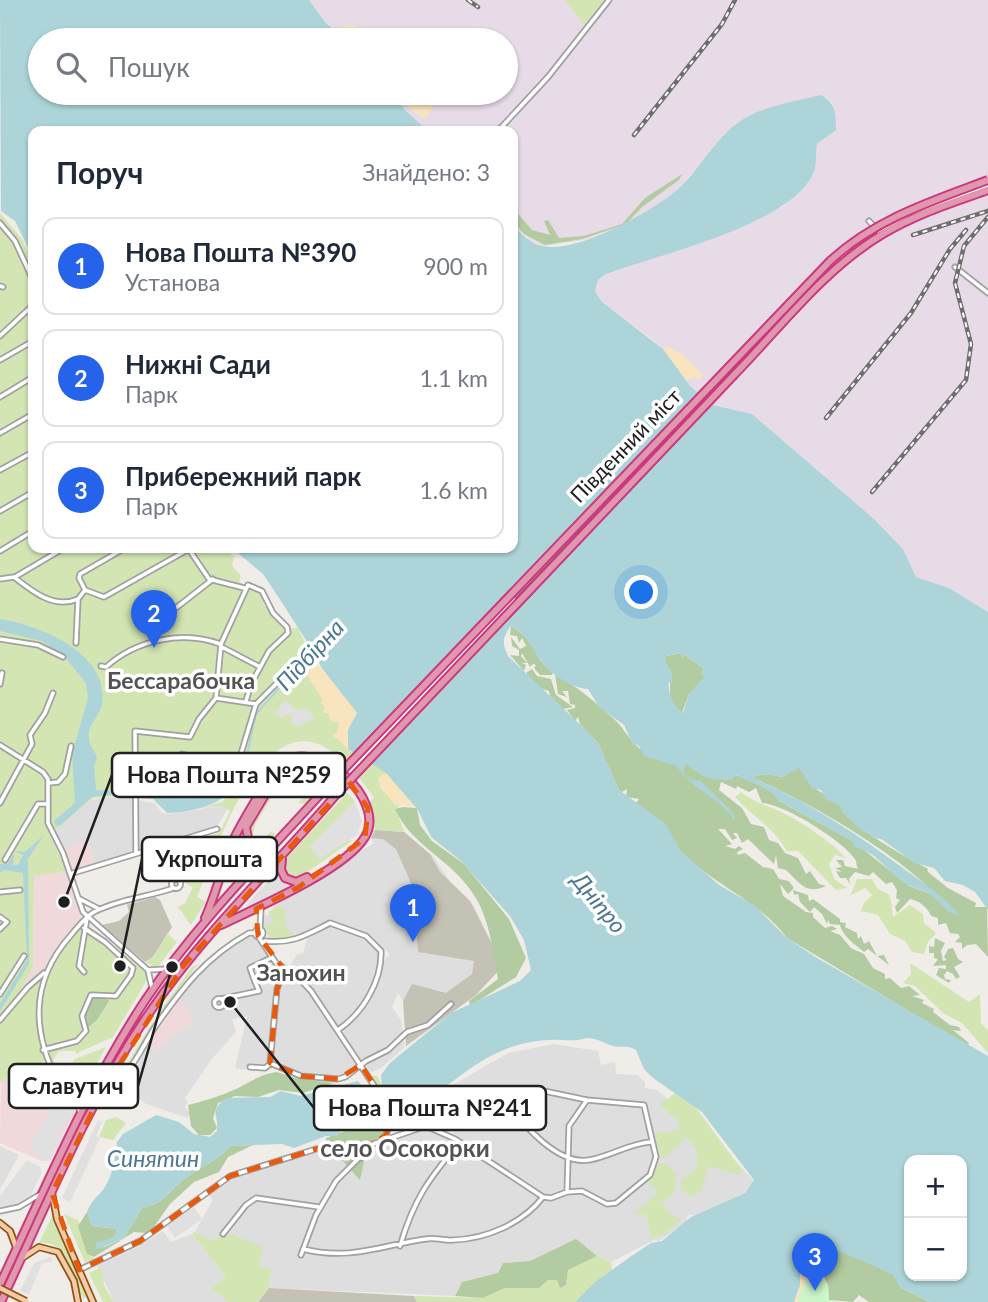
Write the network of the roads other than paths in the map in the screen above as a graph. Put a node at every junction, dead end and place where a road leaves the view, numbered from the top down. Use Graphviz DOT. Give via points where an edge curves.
graph roads {
  1 [pos="609,0"];
  2 [pos="503,126"];
  3 [pos="988,185"];
  4 [pos="869,221"];
  5 [pos="0,223"];
  6 [pos="2,231"];
  7 [pos="955,267"];
  8 [pos="28,269"];
  9 [pos="988,293"];
  10 [pos="28,310"];
  11 [pos="0,336"];
  12 [pos="28,344"];
  13 [pos="0,360"];
  14 [pos="28,380"];
  15 [pos="0,397"];
  16 [pos="28,417"];
  17 [pos="0,433"];
  18 [pos="28,455"];
  19 [pos="0,470"];
  20 [pos="28,495"];
  21 [pos="0,511"];
  22 [pos="28,534"];
  23 [pos="0,551"];
  24 [pos="56,553"];
  25 [pos="116,553"];
  26 [pos="181,553"];
  27 [pos="191,553"];
  28 [pos="15,577"];
  29 [pos="0,579"];
  30 [pos="214,579"];
  31 [pos="244,588"];
  32 [pos="85,590"];
  33 [pos="78,599"];
  34 [pos="167,614"];
  35 [pos="0,639"];
  36 [pos="76,643"];
  37 [pos="221,646"];
  38 [pos="63,657"];
  39 [pos="299,661"];
  40 [pos="101,666"];
  41 [pos="260,667"];
  42 [pos="2,673"];
  43 [pos="0,684"];
  44 [pos="53,693"];
  45 [pos="216,698"];
  46 [pos="246,701"];
  47 [pos="256,704"];
  48 [pos="0,744"];
  49 [pos="71,746"];
  50 [pos="24,760"];
  51 [pos="136,776"];
  52 [pos="49,783"];
  53 [pos="0,803"];
  54 [pos="48,804"];
  55 [pos="216,829"];
  56 [pos="236,834"];
  57 [pos="245,836"];
  58 [pos="274,845"];
  59 [pos="136,852"];
  60 [pos="284,854"];
  61 [pos="5,860"];
  62 [pos="70,874"];
  63 [pos="171,888"];
  64 [pos="20,890"];
  65 [pos="0,892"];
  66 [pos="76,896"];
  67 [pos="261,906"];
  68 [pos="101,909"];
  69 [pos="248,912"];
  70 [pos="87,916"];
  71 [pos="0,917"];
  72 [pos="259,917"];
  73 [pos="84,928"];
  74 [pos="216,928"];
  75 [pos="0,929"];
  76 [pos="198,929"];
  77 [pos="259,933"];
  78 [pos="265,941"];
  79 [pos="264,947"];
  80 [pos="24,956"];
  81 [pos="271,958"];
  82 [pos="168,969"];
  83 [pos="284,969"];
  84 [pos="148,970"];
  85 [pos="46,972"];
  86 [pos="84,972"];
  87 [pos="152,991"];
  88 [pos="0,994"];
  89 [pos="221,999"];
  90 [pos="451,1004"];
  91 [pos="0,1020"];
  92 [pos="338,1030"];
  93 [pos="43,1050"];
  94 [pos="270,1063"];
  95 [pos="361,1065"];
  96 [pos="250,1067"];
  97 [pos="103,1090"];
  98 [pos="587,1100"];
  99 [pos="509,1102"];
  100 [pos="80,1113"];
  101 [pos="393,1114"];
  102 [pos="426,1126"];
  103 [pos="380,1140"];
  104 [pos="652,1142"];
  105 [pos="459,1143"];
  106 [pos="373,1144"];
  107 [pos="355,1145"];
  108 [pos="568,1156"];
  109 [pos="360,1158"];
  110 [pos="44,1192"];
  111 [pos="567,1192"];
  112 [pos="52,1193"];
  113 [pos="543,1197"];
  114 [pos="321,1207"];
  115 [pos="0,1212"];
  116 [pos="0,1223"];
  117 [pos="223,1234"];
  118 [pos="400,1246"];
  119 [pos="303,1249"];
  120 [pos="15,1252"];
  121 [pos="301,1255"];
  122 [pos="21,1258"];
  123 [pos="79,1270"];
  124 [pos="0,1286"];
  125 [pos="89,1293"];
  126 [pos="78,1299"];
  127 [pos="27,1301"];
  128 [pos="1,1302"];
  129 [pos="93,1302"];
  1 -- 2 [label="street"];
  3 -- 4 [label="street" via="911,213 878,231"];
  3 -- 58 [label="highway, Південний міст, bridge" via="893,217 830,261"];
  3 -- 60 [label="highway, Південний міст, bridge" via="906,221 838,268"];
  5 -- 6 [label="street"];
  6 -- 8 [label="street" via="15,242"];
  7 -- 9 [label="street"];
  10 -- 11 [label="street"];
  12 -- 13 [label="street"];
  14 -- 15 [label="street"];
  16 -- 17 [label="street"];
  18 -- 19 [label="street"];
  20 -- 21 [label="street"];
  22 -- 23 [label="street"];
  24 -- 28 [label="street"];
  25 -- 32 [label="street" via="80,574"];
  26 -- 32 [label="street" via="104,597"];
  27 -- 30 [label="street" via="206,576"];
  28 -- 29 [label="street"];
  28 -- 33 [label="street" via="35,593 60,603"];
  30 -- 31 [label="street"];
  30 -- 34 [label="street"];
  31 -- 37 [label="street"];
  31 -- 41 [label="street" via="248,585 262,591 273,613 288,626"];
  32 -- 33 [label="street"];
  33 -- 36 [label="street"];
  35 -- 38 [label="street" via="38,645"];
  37 -- 40 [label="street" via="202,637 169,638 152,641"];
  37 -- 41 [label="street"];
  37 -- 45 [label="street"];
  39 -- 47 [label="street"];
  41 -- 46 [label="street"];
  42 -- 43 [label="street"];
  44 -- 50 [label="street" via="30,735 32,744"];
  45 -- 46 [label="street"];
  45 -- 51 [label="street" via="191,737 135,731"];
  46 -- 47 [label="street"];
  47 -- 51 [label="street" via="240,757 231,768 178,754"];
  48 -- 50 [label="street"];
  49 -- 52 [label="street" via="65,774 58,782"];
  50 -- 52 [label="street" via="43,772"];
  50 -- 53 [label="street"];
  51 -- 59 [label="street"];
  52 -- 54 [label="street"];
  54 -- 61 [label="street" via="37,804"];
  54 -- 62 [label="street" via="50,828"];
  55 -- 59 [label="street"];
  56 -- 57 [label="highway" via="239,841"];
  56 -- 67 [label="highway" via="277,766 297,756 319,758 331,765 368,808 369,827 358,846 299,887"];
  56 -- 76 [label="highway"];
  57 -- 58 [label="highway" via="255,849"];
  57 -- 60 [label="highway" via="281,771 300,760 319,762 358,796 366,814 365,828 351,846 299,881 292,882 282,874"];
  58 -- 76 [label="highway, Південний міст"];
  59 -- 62 [label="street"];
  60 -- 74 [label="highway, Південний міст"];
  62 -- 66 [label="street"];
  63 -- 68 [label="street"];
  64 -- 65 [label="street"];
  66 -- 68 [label="street"];
  66 -- 70 [label="street"];
  67 -- 69 [label="highway"];
  67 -- 72 [label="street"];
  68 -- 70 [label="street"];
  69 -- 72 [label="street"];
  69 -- 74 [label="highway"];
  70 -- 73 [label="street"];
  70 -- 84 [label="street"];
  70 -- 85 [label="street" via="56,952"];
  71 -- 75 [label="street" via="7,922"];
  72 -- 77 [label="street"];
  73 -- 86 [label="street" via="79,966"];
  73 -- 93 [label="street" via="127,961 132,974 116,996 91,995 82,1016 86,1031 80,1039"];
  74 -- 97 [label="highway, Південний міст" via="151,1010"];
  76 -- 82 [label="highway"];
  77 -- 78 [label="street"];
  77 -- 79 [label="street"];
  77 -- 97 [label="street" via="249,933 214,954 163,1017 125,1076"];
  78 -- 79 [label="street"];
  78 -- 92 [label="street" via="304,938 330,923 366,936 381,951 366,1005"];
  79 -- 81 [label="street"];
  80 -- 88 [label="street"];
  81 -- 83 [label="street"];
  81 -- 89 [label="street" via="250,968 259,991"];
  82 -- 84 [label="street"];
  82 -- 87 [label="highway"];
  83 -- 92 [label="street" via="306,984"];
  83 -- 94 [label="street" via="276,989"];
  84 -- 87 [label="street"];
  85 -- 91 [label="street"];
  85 -- 93 [label="street" via="41,1007"];
  87 -- 100 [label="highway"];
  90 -- 95 [label="street" via="428,1025 407,1032 388,1051"];
  92 -- 95 [label="street"];
  93 -- 100 [label="street" via="60,1084 68,1083 75,1091"];
  94 -- 95 [label="street" via="301,1076 338,1079"];
  94 -- 96 [label="street" via="265,1068"];
  95 -- 101 [label="street"];
  97 -- 112 [label="highway, Південний міст"];
  98 -- 99 [label="street" via="544,1091"];
  98 -- 104 [label="street" via="644,1105"];
  98 -- 108 [label="street" via="569,1126"];
  99 -- 102 [label="street" via="460,1120"];
  99 -- 108 [label="street" via="527,1129"];
  100 -- 110 [label="highway"];
  101 -- 102 [label="street"];
  101 -- 103 [label="street"];
  102 -- 103 [label="street"];
  102 -- 105 [label="street"];
  103 -- 106 [label="street"];
  104 -- 108 [label="street" via="592,1160"];
  104 -- 111 [label="street" via="653,1172 616,1203 607,1204 582,1191"];
  105 -- 113 [label="street"];
  105 -- 118 [label="street" via="424,1185"];
  106 -- 107 [label="street"];
  106 -- 109 [label="street"];
  107 -- 109 [label="street"];
  107 -- 123 [label="street" via="316,1149 230,1176 140,1241"];
  108 -- 111 [label="street"];
  109 -- 114 [label="street" via="336,1181"];
  110 -- 115 [label="street"];
  110 -- 120 [label="highway"];
  111 -- 113 [label="street"];
  112 -- 122 [label="highway, Південний міст"];
  112 -- 123 [label="main road" via="57,1219"];
  113 -- 118 [label="street" via="528,1216 498,1230 458,1240 426,1238"];
  114 -- 117 [label="street" via="256,1198"];
  114 -- 119 [label="street"];
  116 -- 120 [label="main road" via="13,1236"];
  118 -- 119 [label="street" via="352,1254"];
  119 -- 121 [label="street"];
  120 -- 124 [label="highway"];
  122 -- 126 [label="main road" via="39,1247 58,1252"];
  122 -- 128 [label="highway, Південний міст"];
  123 -- 125 [label="main road"];
  124 -- 127 [label="main road, bridge"];
  125 -- 126 [label="main road" via="84,1300"];
  125 -- 129 [label="main road"];
}
